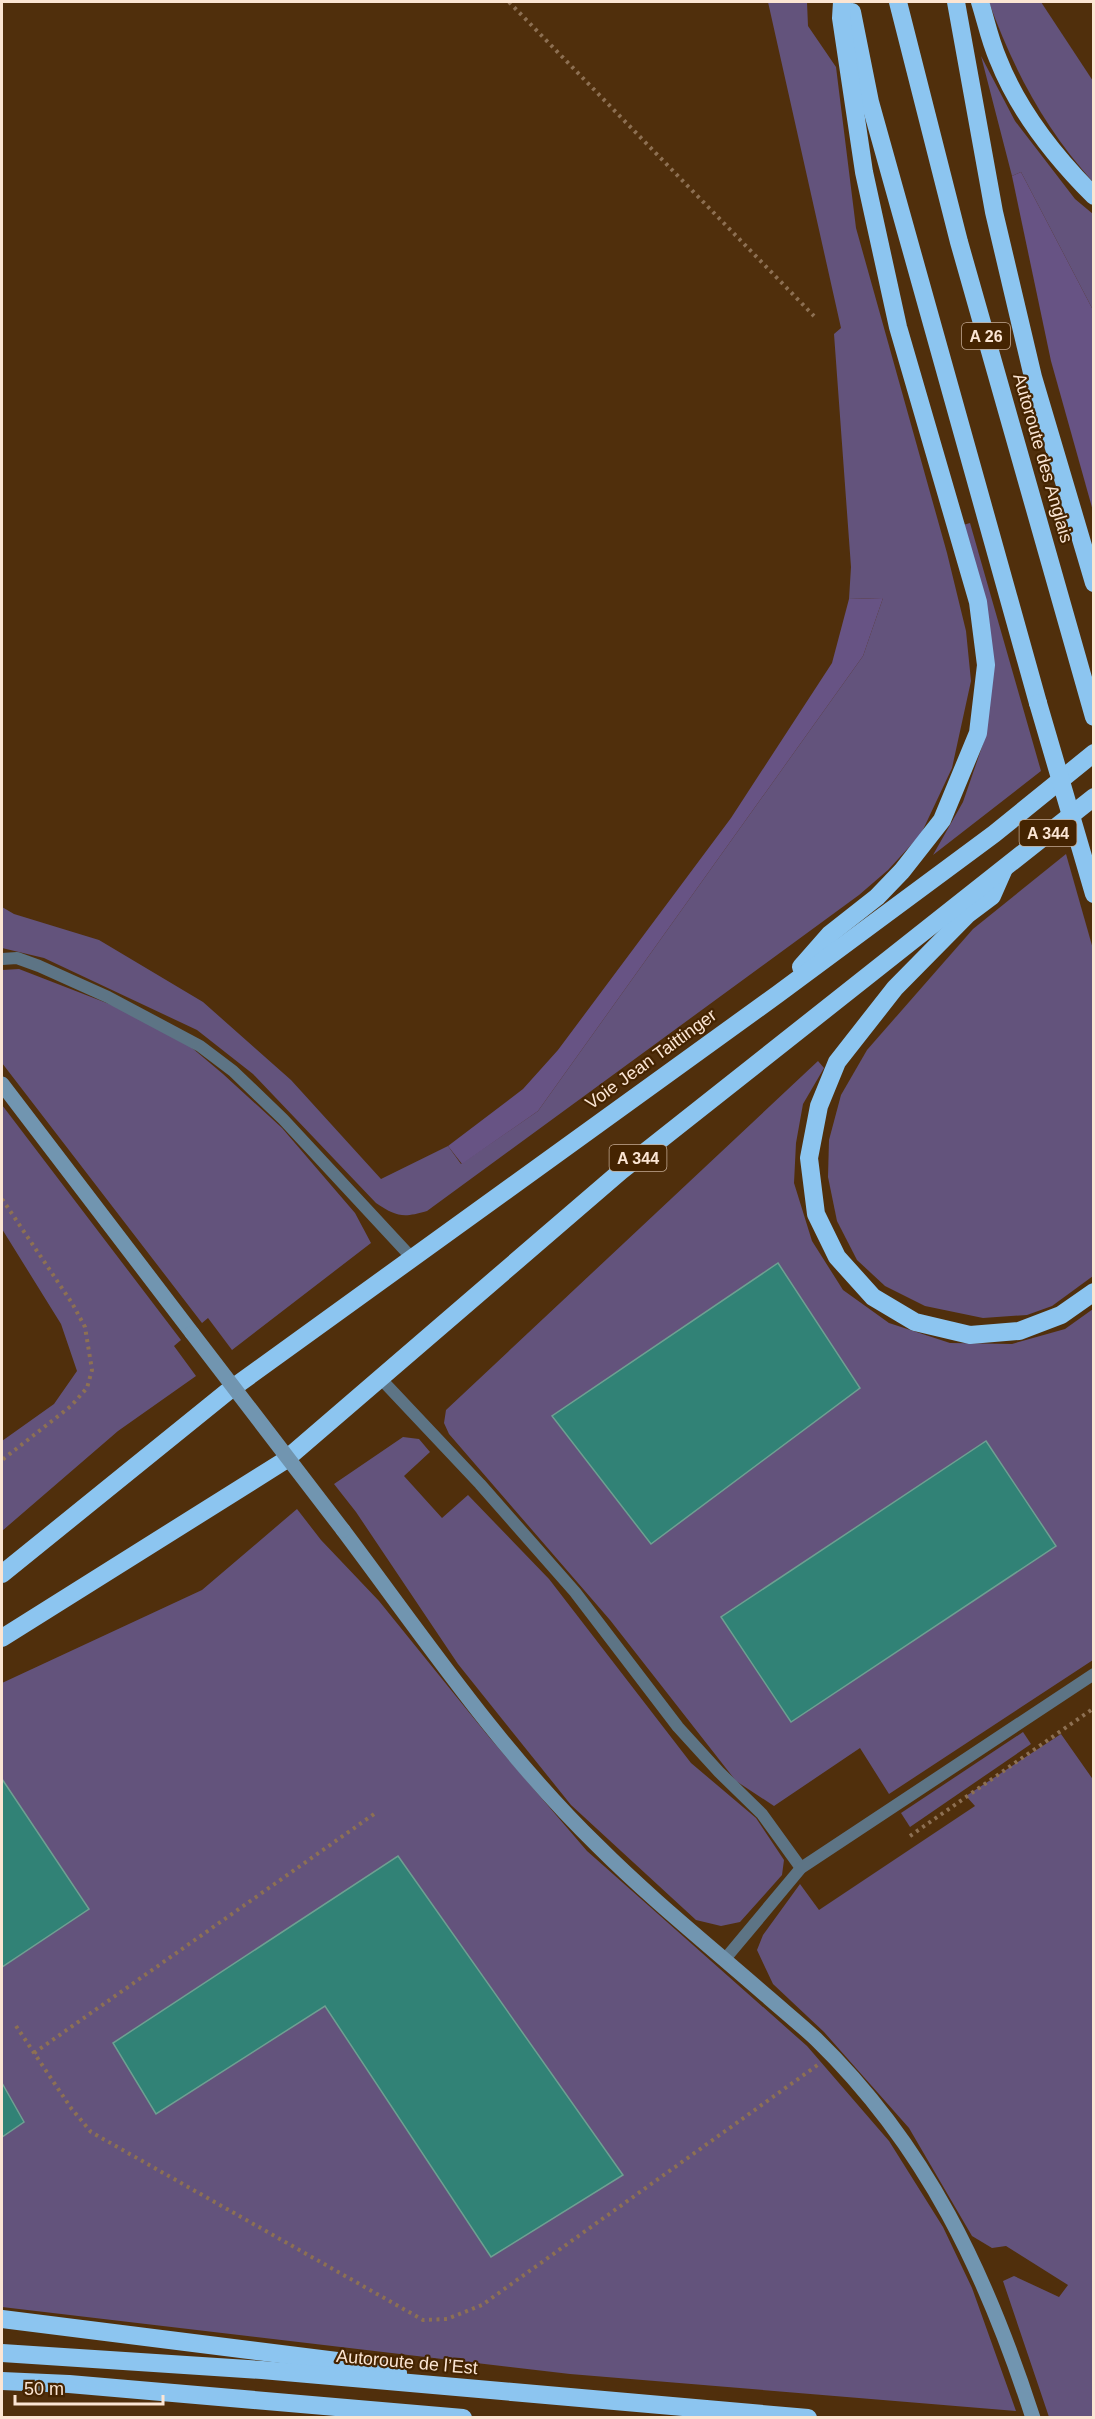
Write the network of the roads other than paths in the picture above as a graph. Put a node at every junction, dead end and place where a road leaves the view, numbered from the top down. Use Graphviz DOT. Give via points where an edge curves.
graph roads {
  1 [pos="842,2"];
  2 [pos="849,2"];
  3 [pos="898,2"];
  4 [pos="956,2"];
  5 [pos="980,2"];
  6 [pos="1094,196"];
  7 [pos="1094,583"];
  8 [pos="1094,717"];
  9 [pos="1094,753"];
  10 [pos="1094,797"];
  11 [pos="1004,869"];
  12 [pos="1094,894"];
  13 [pos="2,959"];
  14 [pos="778,994"];
  15 [pos="2,1084"];
  16 [pos="412,1258"];
  17 [pos="1094,1292"];
  18 [pos="381,1378"];
  19 [pos="2,1574"];
  20 [pos="2,1638"];
  21 [pos="1094,1674"];
  22 [pos="801,1868"];
  23 [pos="725,1959"];
  24 [pos="2,2319"];
  25 [pos="2,2353"];
  26 [pos="2,2381"];
  27 [pos="441,2386"];
  28 [pos="463,2418"];
  29 [pos="808,2418"];
  30 [pos="1033,2418"];
  1 -- 14 [label="highway" via="868,194 898,327 978,602 986,665 978,733 942,820 902,871 877,897 830,934"];
  2 -- 12 [label="highway, bridge" via="870,102"];
  3 -- 8 [label="highway, Autoroute des Anglais / A 26" via="959,242"];
  4 -- 7 [label="highway, Autoroute des Anglais / A 26" via="996,223 1033,376"];
  5 -- 6 [label="highway" via="998,59 1019,102 1071,174"];
  9 -- 14 [label="highway, Voie Jean Taittinger / A 344" via="994,834"];
  10 -- 11 [label="highway, A 344"];
  11 -- 17 [label="highway" via="992,896 968,914 895,988 837,1062 819,1106 809,1158 816,1214 837,1257 873,1298 915,1322 970,1335 1018,1331 1061,1316"];
  11 -- 18 [label="highway, A 344" via="621,1171"];
  13 -- 16 [label="lane" via="17,958 39,966 200,1046 233,1071 283,1119"];
  14 -- 16 [label="highway, Voie Jean Taittinger / A 344"];
  15 -- 23 [label="street, bridge" via="481,1714 541,1787 598,1847"];
  16 -- 19 [label="highway, Voie Jean Taittinger / A 344" via="227,1392"];
  18 -- 20 [label="highway, A 344" via="284,1461"];
  18 -- 22 [label="lane" via="575,1592 678,1727 762,1814"];
  21 -- 22 [label="lane"];
  22 -- 23 [label="lane"];
  23 -- 30 [label="street" via="816,2038 891,2123 945,2206 978,2271"];
  24 -- 27 [label="highway" via="369,2366"];
  25 -- 27 [label="highway, Autoroute de l’Est"];
  26 -- 28 [label="highway"];
  27 -- 29 [label="highway, Autoroute de l’Est"];
}
